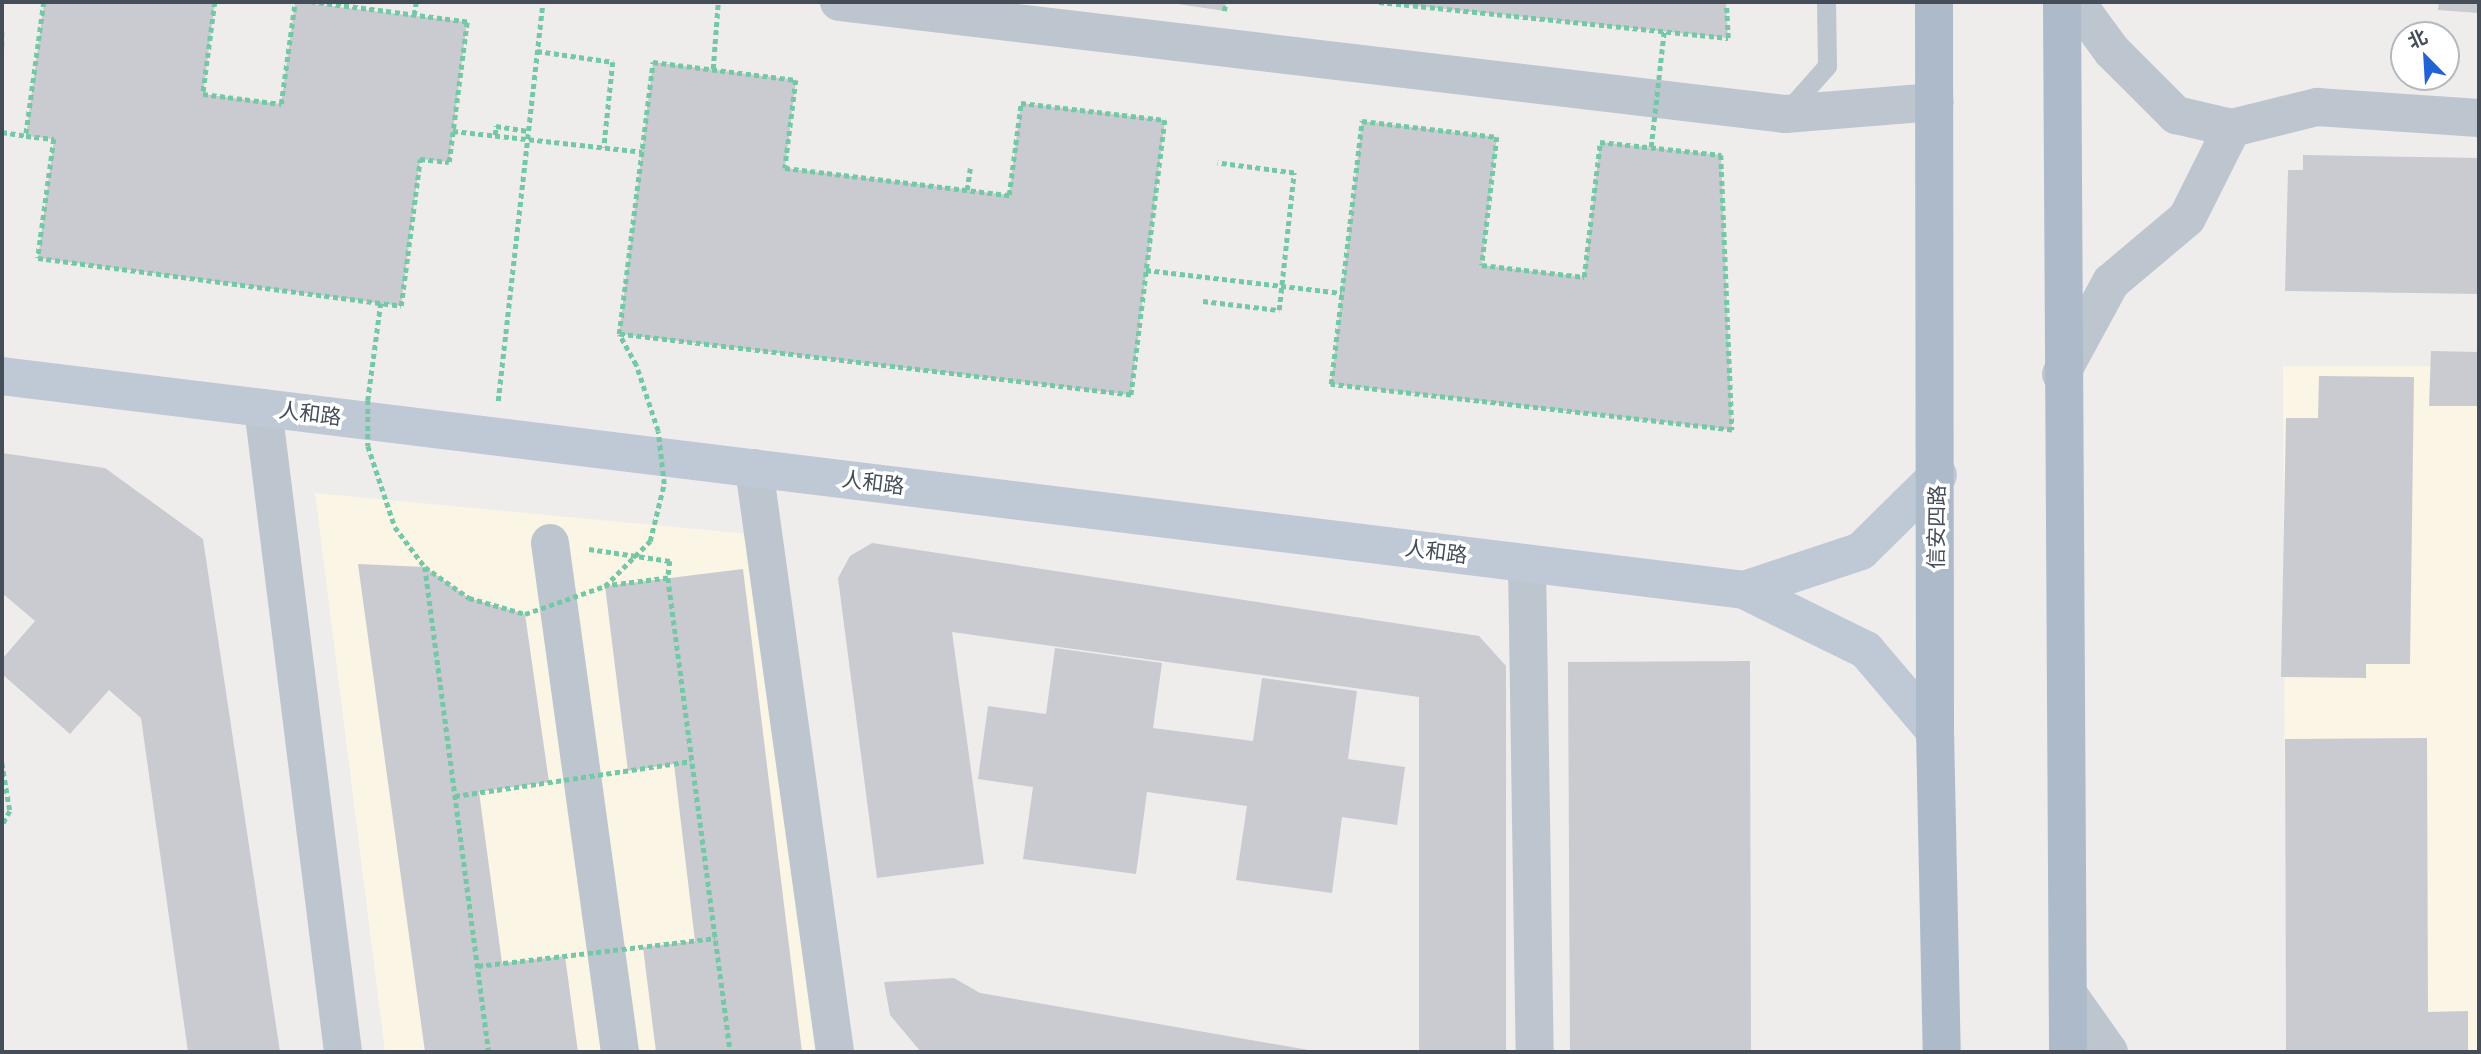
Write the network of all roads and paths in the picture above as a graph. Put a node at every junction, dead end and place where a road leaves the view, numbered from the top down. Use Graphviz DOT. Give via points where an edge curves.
graph roads {
  1 [pos="44,2"];
  2 [pos="215,2"];
  3 [pos="295,2"];
  4 [pos="312,2"];
  5 [pos="416,2"];
  6 [pos="543,2"];
  7 [pos="718,2"];
  8 [pos="839,2"];
  9 [pos="1379,2"];
  10 [pos="1726,2"];
  11 [pos="1825,2"];
  12 [pos="1934,2"];
  13 [pos="2062,2"];
  14 [pos="2076,2"];
  15 [pos="414,15"];
  16 [pos="1664,31"];
  17 [pos="2,32"];
  18 [pos="2,48"];
  19 [pos="537,51"];
  20 [pos="713,69"];
  21 [pos="1935,102"];
  22 [pos="1785,114"];
  23 [pos="2479,118"];
  24 [pos="2232,128"];
  25 [pos="2,131"];
  26 [pos="453,131"];
  27 [pos="528,131"];
  28 [pos="495,135"];
  29 [pos="26,136"];
  30 [pos="1651,147"];
  31 [pos="604,148"];
  32 [pos="642,152"];
  33 [pos="1218,163"];
  34 [pos="970,168"];
  35 [pos="967,190"];
  36 [pos="1146,270"];
  37 [pos="1280,285"];
  38 [pos="1342,293"];
  39 [pos="1203,301"];
  40 [pos="381,303"];
  41 [pos="620,334"];
  42 [pos="2061,374"];
  43 [pos="2,376"];
  44 [pos="263,408"];
  45 [pos="494,437"];
  46 [pos="754,468"];
  47 [pos="1938,475"];
  48 [pos="550,543"];
  49 [pos="1527,564"];
  50 [pos="425,567"];
  51 [pos="668,578"];
  52 [pos="605,586"];
  53 [pos="1744,590"];
  54 [pos="1935,731"];
  55 [pos="691,761"];
  56 [pos="2,763"];
  57 [pos="455,796"];
  58 [pos="2,826"];
  59 [pos="715,939"];
  60 [pos="478,966"];
  61 [pos="2068,994"];
  62 [pos="343,1052"];
  63 [pos="489,1052"];
  64 [pos="620,1052"];
  65 [pos="730,1052"];
  66 [pos="835,1052"];
  67 [pos="1535,1052"];
  68 [pos="1942,1052"];
  69 [pos="2068,1052"];
  70 [pos="2109,1052"];
  1 -- 29 [label="path"];
  2 -- 3 [label="path" via="203,94 281,104"];
  4 -- 15 [label="path"];
  5 -- 15 [label="path"];
  6 -- 19 [label="path"];
  7 -- 20 [label="path"];
  8 -- 22 [label="street"];
  9 -- 16 [label="path"];
  10 -- 16 [label="path" via="1728,38"];
  11 -- 22 [label="lane" via="1827,66"];
  12 -- 21 [label="main road, 信安四路"];
  13 -- 42 [label="main road"];
  14 -- 24 [label="street" via="2112,51 2176,115"];
  15 -- 26 [label="path" via="467,22"];
  16 -- 30 [label="path, bridge"];
  17 -- 18 [label="path"];
  19 -- 27 [label="path"];
  19 -- 31 [label="path" via="613,62"];
  20 -- 32 [label="path" via="653,62"];
  20 -- 35 [label="path" via="796,79 785,168"];
  21 -- 22 [label="street"];
  21 -- 47 [label="main road, 信安四路"];
  23 -- 24 [label="street" via="2317,107"];
  24 -- 42 [label="street" via="2187,218 2111,282"];
  25 -- 29 [label="path"];
  26 -- 28 [label="path, bridge"];
  26 -- 29 [label="path" via="449,162 421,159 401,306 38,258 54,139"];
  27 -- 28 [label="path, bridge" via="496,126"];
  27 -- 45 [label="path"];
  28 -- 31 [label="path, bridge"];
  30 -- 38 [label="path" via="1600,142 1584,277 1482,265 1497,137 1362,121"];
  30 -- 38 [label="path" via="1721,155 1732,430 1331,384"];
  31 -- 32 [label="path, bridge"];
  32 -- 41 [label="path"];
  33 -- 37 [label="path" via="1294,173"];
  34 -- 35 [label="path"];
  35 -- 36 [label="path" via="1009,195 1021,103 1165,120"];
  36 -- 37 [label="path"];
  36 -- 41 [label="path" via="1130,396"];
  37 -- 38 [label="path"];
  37 -- 39 [label="path" via="1279,310"];
  40 -- 50 [label="path, bridge" via="368,400 368,446 395,527"];
  41 -- 52 [label="path, bridge" via="636,365 657,431 664,484 650,541"];
  42 -- 61 [label="main road"];
  43 -- 44 [label="street, 人和路"];
  44 -- 45 [label="street, 人和路"];
  44 -- 62 [label="street"];
  45 -- 46 [label="street, 人和路"];
  46 -- 49 [label="street, 人和路"];
  46 -- 66 [label="street"];
  47 -- 53 [label="street" via="1861,551"];
  47 -- 54 [label="main road, 信安四路"];
  48 -- 51 [label="path" via="670,561"];
  48 -- 64 [label="street"];
  49 -- 53 [label="street, 人和路"];
  49 -- 67 [label="street"];
  50 -- 52 [label="path, bridge" via="469,598 525,614"];
  50 -- 57 [label="path"];
  51 -- 52 [label="path"];
  51 -- 55 [label="path, bridge"];
  53 -- 54 [label="street" via="1866,650"];
  54 -- 68 [label="main road, 信安四路"];
  55 -- 57 [label="path, bridge"];
  55 -- 59 [label="path, bridge"];
  56 -- 58 [label="path" via="10,811"];
  57 -- 60 [label="path"];
  59 -- 60 [label="path, bridge"];
  59 -- 65 [label="path, bridge"];
  60 -- 63 [label="path"];
  61 -- 69 [label="main road"];
  61 -- 70 [label="street"];
}
